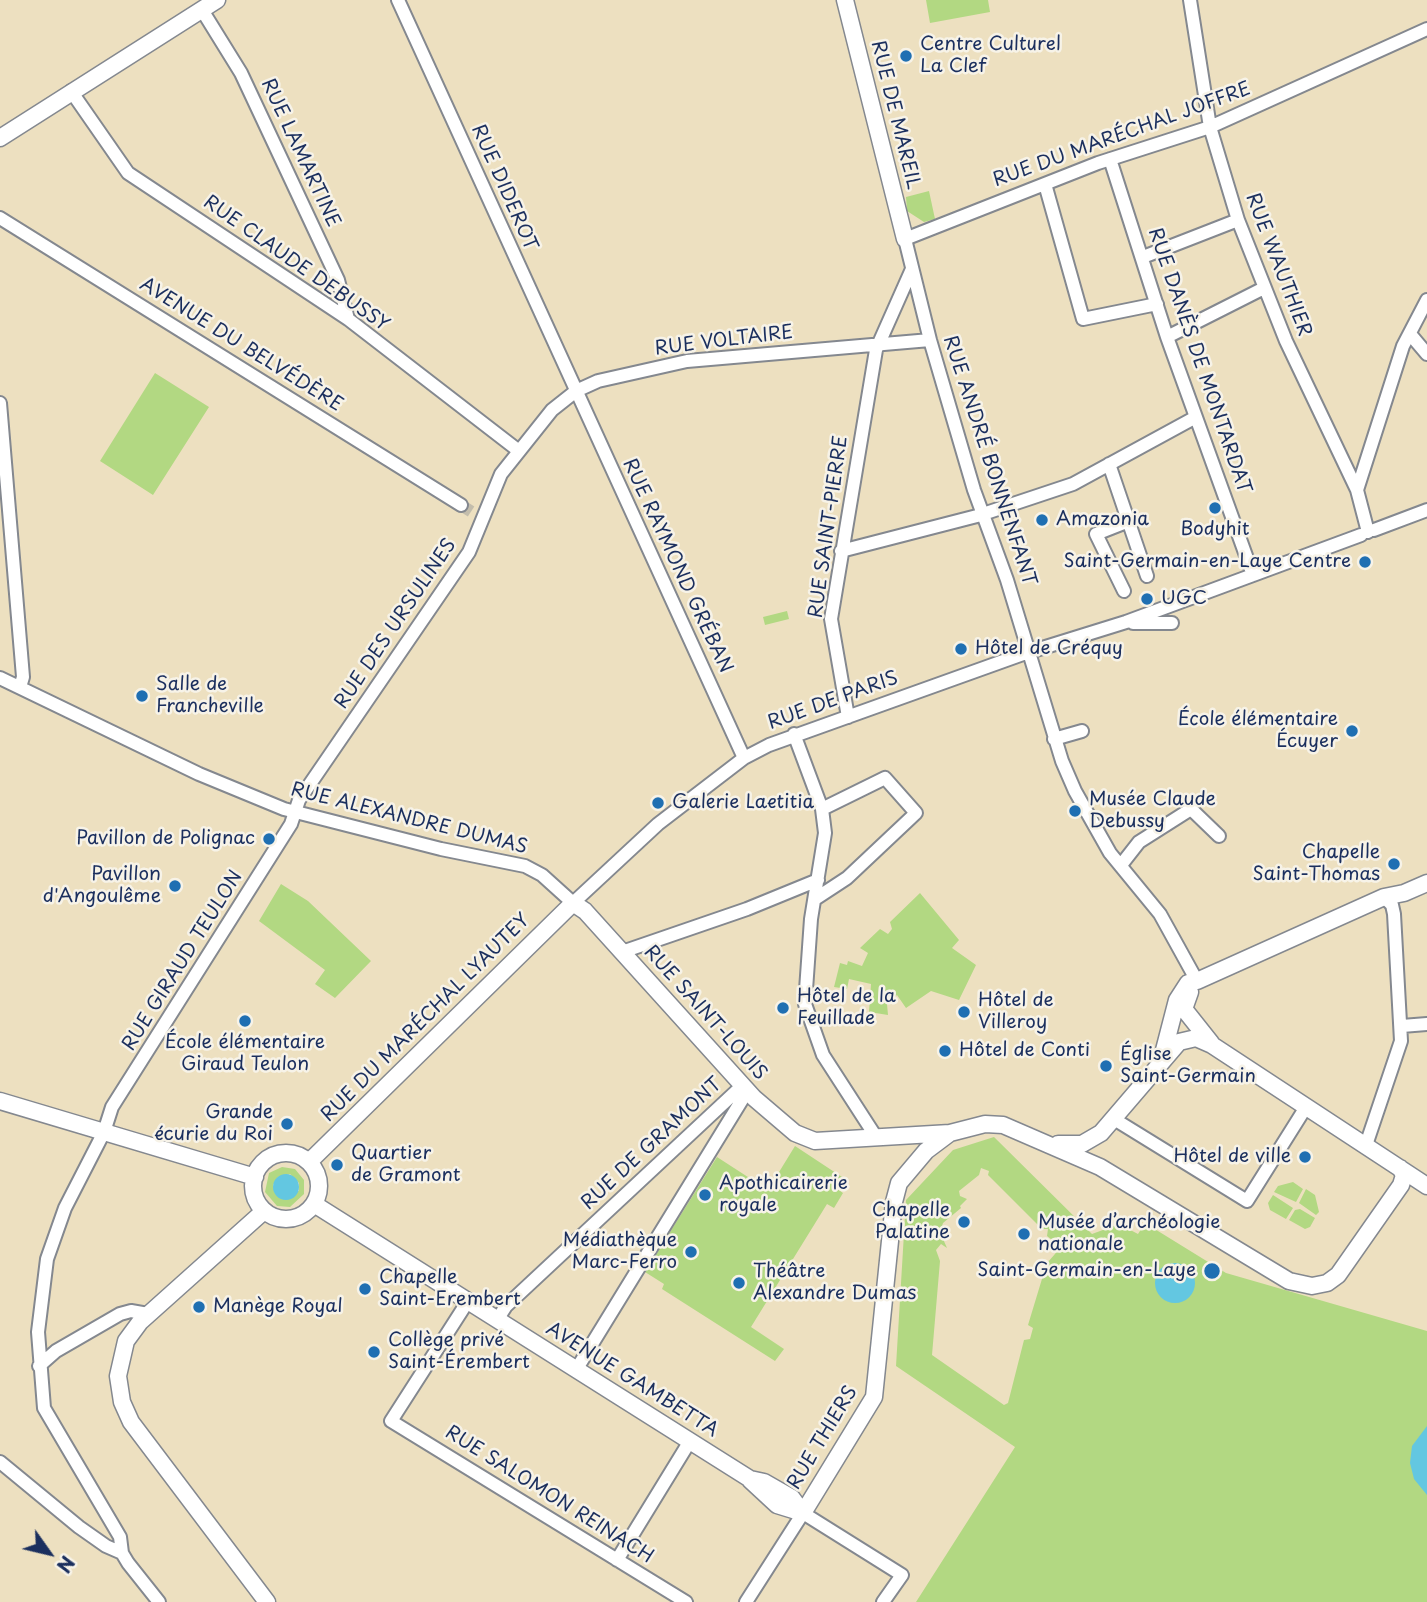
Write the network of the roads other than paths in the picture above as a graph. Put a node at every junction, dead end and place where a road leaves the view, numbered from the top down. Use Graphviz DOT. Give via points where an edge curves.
graph roads {
  1 [pos="217,0"];
  2 [pos="398,0"];
  3 [pos="845,0"];
  4 [pos="1190,0"];
  5 [pos="202,10"];
  6 [pos="1427,29"];
  7 [pos="71,92"];
  8 [pos="1210,127"];
  9 [pos="0,138"];
  10 [pos="1110,159"];
  11 [pos="1045,184"];
  12 [pos="0,218"];
  13 [pos="1238,220"];
  14 [pos="905,239"];
  15 [pos="1143,257"];
  16 [pos="912,269"];
  17 [pos="1265,288"];
  18 [pos="1427,300"];
  19 [pos="1157,304"];
  20 [pos="348,319"];
  21 [pos="1410,334"];
  22 [pos="1167,337"];
  23 [pos="930,340"];
  24 [pos="880,343"];
  25 [pos="1427,354"];
  26 [pos="576,391"];
  27 [pos="0,403"];
  28 [pos="1196,417"];
  29 [pos="519,452"];
  30 [pos="1109,464"];
  31 [pos="1357,490"];
  32 [pos="461,505"];
  33 [pos="1427,510"];
  34 [pos="982,514"];
  35 [pos="1129,521"];
  36 [pos="1368,533"];
  37 [pos="841,551"];
  38 [pos="1253,575"];
  39 [pos="1147,576"];
  40 [pos="1124,591"];
  41 [pos="1126,622"];
  42 [pos="1172,623"];
  43 [pos="1029,653"];
  44 [pos="0,678"];
  45 [pos="20,687"];
  46 [pos="848,717"];
  47 [pos="1082,731"];
  48 [pos="793,734"];
  49 [pos="1054,738"];
  50 [pos="744,758"];
  51 [pos="821,809"];
  52 [pos="296,811"];
  53 [pos="1219,836"];
  54 [pos="1121,865"];
  55 [pos="1427,872"];
  56 [pos="818,880"];
  57 [pos="1427,883"];
  58 [pos="1384,897"];
  59 [pos="815,899"];
  60 [pos="573,902"];
  61 [pos="622,951"];
  62 [pos="1197,981"];
  63 [pos="1427,1024"];
  64 [pos="1402,1026"];
  65 [pos="1210,1042"];
  66 [pos="1160,1062"];
  67 [pos="745,1088"];
  68 [pos="0,1101"];
  69 [pos="1306,1107"];
  70 [pos="1114,1119"];
  71 [pos="104,1132"];
  72 [pos="950,1133"];
  73 [pos="1101,1133"];
  74 [pos="914,1135"];
  75 [pos="876,1137"];
  76 [pos="1052,1144"];
  77 [pos="1366,1145"];
  78 [pos="309,1162"];
  79 [pos="914,1164"];
  80 [pos="1100,1167"];
  81 [pos="1400,1168"];
  82 [pos="254,1177"];
  83 [pos="1426,1185"];
  84 [pos="1400,1188"];
  85 [pos="314,1204"];
  86 [pos="264,1211"];
  87 [pos="217,1253"];
  88 [pos="468,1301"];
  89 [pos="148,1314"];
  90 [pos="497,1320"];
  91 [pos="38,1366"];
  92 [pos="576,1370"];
  93 [pos="690,1441"];
  94 [pos="0,1462"];
  95 [pos="803,1513"];
  96 [pos="122,1553"];
  97 [pos="617,1560"];
  98 [pos="159,1602"];
  99 [pos="267,1602"];
  100 [pos="273,1602"];
  101 [pos="686,1602"];
  102 [pos="746,1602"];
  103 [pos="883,1602"];
  1 -- 5 [label="main road"];
  2 -- 26 [label="street, RUE DIDEROT"];
  3 -- 14 [label="main road, RUE DE MAREIL"];
  4 -- 8 [label="street, RUE WAUTHIER"];
  5 -- 7 [label="main road"];
  5 -- 20 [label="street, RUE LAMARTINE" via="241,73 338,280"];
  6 -- 8 [label="street, RUE DU MARÉCHAL JOFFRE"];
  7 -- 9 [label="main road"];
  7 -- 20 [label="street, RUE CLAUDE DEBUSSY" via="128,173"];
  8 -- 10 [label="street, RUE DU MARÉCHAL JOFFRE"];
  8 -- 13 [label="street, RUE WAUTHIER"];
  10 -- 11 [label="street, RUE DU MARÉCHAL JOFFRE"];
  10 -- 15 [label="street, RUE DANÈS DE MONTARDAT"];
  11 -- 14 [label="street, RUE DU MARÉCHAL JOFFRE"];
  11 -- 19 [label="street" via="1083,319"];
  12 -- 32 [label="street, AVENUE DU BELVÉDÈRE"];
  13 -- 15 [label="street"];
  13 -- 17 [label="street, RUE WAUTHIER"];
  14 -- 16 [label="street, RUE ANDRÉ BONNENFANT"];
  15 -- 19 [label="street, RUE DANÈS DE MONTARDAT"];
  16 -- 23 [label="street, RUE ANDRÉ BONNENFANT"];
  16 -- 24 [label="street, RUE SAINT-PIERRE"];
  17 -- 22 [label="street"];
  17 -- 31 [label="street, RUE WAUTHIER"];
  18 -- 21 [label="street"];
  19 -- 22 [label="street, RUE DANÈS DE MONTARDAT"];
  20 -- 29 [label="street, RUE CLAUDE DEBUSSY"];
  21 -- 25 [label="street"];
  21 -- 31 [label="street"];
  22 -- 28 [label="street, RUE DANÈS DE MONTARDAT"];
  23 -- 24 [label="street, RUE VOLTAIRE"];
  23 -- 34 [label="street, RUE ANDRÉ BONNENFANT"];
  24 -- 26 [label="street, RUE VOLTAIRE" via="687,362 597,381"];
  24 -- 37 [label="street, RUE SAINT-PIERRE"];
  26 -- 29 [label="street, RUE DES URSULINES" via="552,411"];
  26 -- 50 [label="street, RUE RAYMOND GRÉBAN"];
  27 -- 45 [label="street" via="23,677"];
  28 -- 30 [label="street"];
  28 -- 38 [label="street, RUE DANÈS DE MONTARDAT"];
  29 -- 52 [label="street, RUE DES URSULINES" via="501,474 479,516 469,552 299,800"];
  30 -- 34 [label="street" via="1073,484"];
  30 -- 35 [label="street"];
  31 -- 36 [label="street, RUE WAUTHIER"];
  33 -- 36 [label="street, RUE DE PARIS"];
  34 -- 37 [label="street"];
  34 -- 43 [label="street, RUE ANDRÉ BONNENFANT"];
  35 -- 39 [label="street"];
  35 -- 40 [label="street" via="1096,534"];
  36 -- 38 [label="street, RUE DE PARIS"];
  37 -- 46 [label="street, RUE SAINT-PIERRE" via="831,619"];
  38 -- 41 [label="street, RUE DE PARIS"];
  41 -- 42 [label="street"];
  41 -- 43 [label="street, RUE DE PARIS"];
  43 -- 46 [label="street, RUE DE PARIS"];
  43 -- 49 [label="street, RUE ANDRÉ BONNENFANT"];
  44 -- 45 [label="street, RUE ALEXANDRE DUMAS"];
  45 -- 52 [label="street, RUE ALEXANDRE DUMAS" via="199,774"];
  46 -- 48 [label="street, RUE DE PARIS"];
  47 -- 49 [label="street"];
  48 -- 50 [label="street, RUE DE PARIS"];
  48 -- 51 [label="street"];
  49 -- 54 [label="street, RUE ANDRÉ BONNENFANT" via="1075,791"];
  50 -- 60 [label="street, RUE DE PARIS" via="658,824"];
  51 -- 56 [label="street" via="825,833"];
  51 -- 59 [label="street" via="885,778 916,813 847,878"];
  52 -- 60 [label="street, RUE ALEXANDRE DUMAS" via="524,866"];
  52 -- 71 [label="street, RUE GIRAUD TEULON" via="218,944 112,1107"];
  53 -- 54 [label="street" via="1191,808 1139,842"];
  54 -- 62 [label="street, RUE ANDRÉ BONNENFANT" via="1160,914"];
  55 -- 58 [label="main road"];
  56 -- 59 [label="street"];
  56 -- 61 [label="street"];
  57 -- 58 [label="main road"];
  58 -- 62 [label="main road"];
  58 -- 64 [label="street" via="1394,914"];
  59 -- 75 [label="street" via="805,1004 823,1055"];
  60 -- 61 [label="main road, RUE SAINT-LOUIS"];
  60 -- 78 [label="main road, RUE DU MARÉCHAL LYAUTEY"];
  61 -- 67 [label="main road, RUE SAINT-LOUIS"];
  62 -- 65 [label="main road" via="1184,1009"];
  62 -- 66 [label="main road" via="1182,989"];
  63 -- 64 [label="street"];
  64 -- 77 [label="street"];
  65 -- 66 [label="main road" via="1196,1038 1179,1042"];
  65 -- 69 [label="main road"];
  66 -- 70 [label="main road"];
  67 -- 75 [label="main road, RUE SAINT-LOUIS" via="777,1120 815,1141"];
  67 -- 90 [label="street, RUE DE GRAMONT" via="506,1306"];
  67 -- 92 [label="street"];
  68 -- 71 [label="main road"];
  69 -- 70 [label="street" via="1247,1200"];
  69 -- 77 [label="main road"];
  70 -- 73 [label="main road"];
  71 -- 82 [label="main road"];
  71 -- 91 [label="street, RUE GIRAUD TEULON" via="65,1208 47,1259"];
  72 -- 74 [label="main road"];
  72 -- 76 [label="main road" via="985,1124 1003,1125"];
  72 -- 79 [label="main road"];
  73 -- 76 [label="main road" via="1082,1144"];
  73 -- 80 [label="main road" via="1096,1151"];
  74 -- 75 [label="main road"];
  74 -- 79 [label="main road"];
  76 -- 80 [label="main road"];
  77 -- 81 [label="main road"];
  78 -- 82 [label="main road" via="292,1154 273,1156"];
  78 -- 85 [label="main road" via="318,1180"];
  79 -- 95 [label="main road, RUE THIERS" via="901,1178 895,1195 874,1397"];
  80 -- 84 [label="main road" via="1301,1285 1326,1283 1338,1275"];
  81 -- 83 [label="main road"];
  81 -- 84 [label="main road" via="1404,1175"];
  82 -- 86 [label="main road" via="255,1196"];
  83 -- 84 [label="main road"];
  85 -- 86 [label="main road" via="291,1219"];
  85 -- 88 [label="main road, AVENUE GAMBETTA"];
  86 -- 87 [label="main road"];
  87 -- 89 [label="main road"];
  87 -- 100 [label="main road" via="136,1336 125,1362 125,1398 136,1420"];
  88 -- 90 [label="main road, AVENUE GAMBETTA"];
  88 -- 97 [label="street, RUE SALOMON REINACH" via="391,1421"];
  89 -- 91 [label="street" via="120,1314"];
  89 -- 99 [label="main road" via="126,1341 119,1364 119,1393 125,1410"];
  90 -- 92 [label="main road, AVENUE GAMBETTA"];
  91 -- 96 [label="street, RUE GIRAUD TEULON" via="44,1408 120,1537"];
  92 -- 93 [label="main road, AVENUE GAMBETTA"];
  93 -- 95 [label="main road, AVENUE GAMBETTA" via="792,1499"];
  93 -- 97 [label="street"];
  94 -- 96 [label="street" via="79,1527"];
  95 -- 102 [label="street, RUE THIERS"];
  95 -- 103 [label="street" via="902,1575"];
  96 -- 98 [label="street"];
  97 -- 101 [label="street, RUE SALOMON REINACH"];
}
